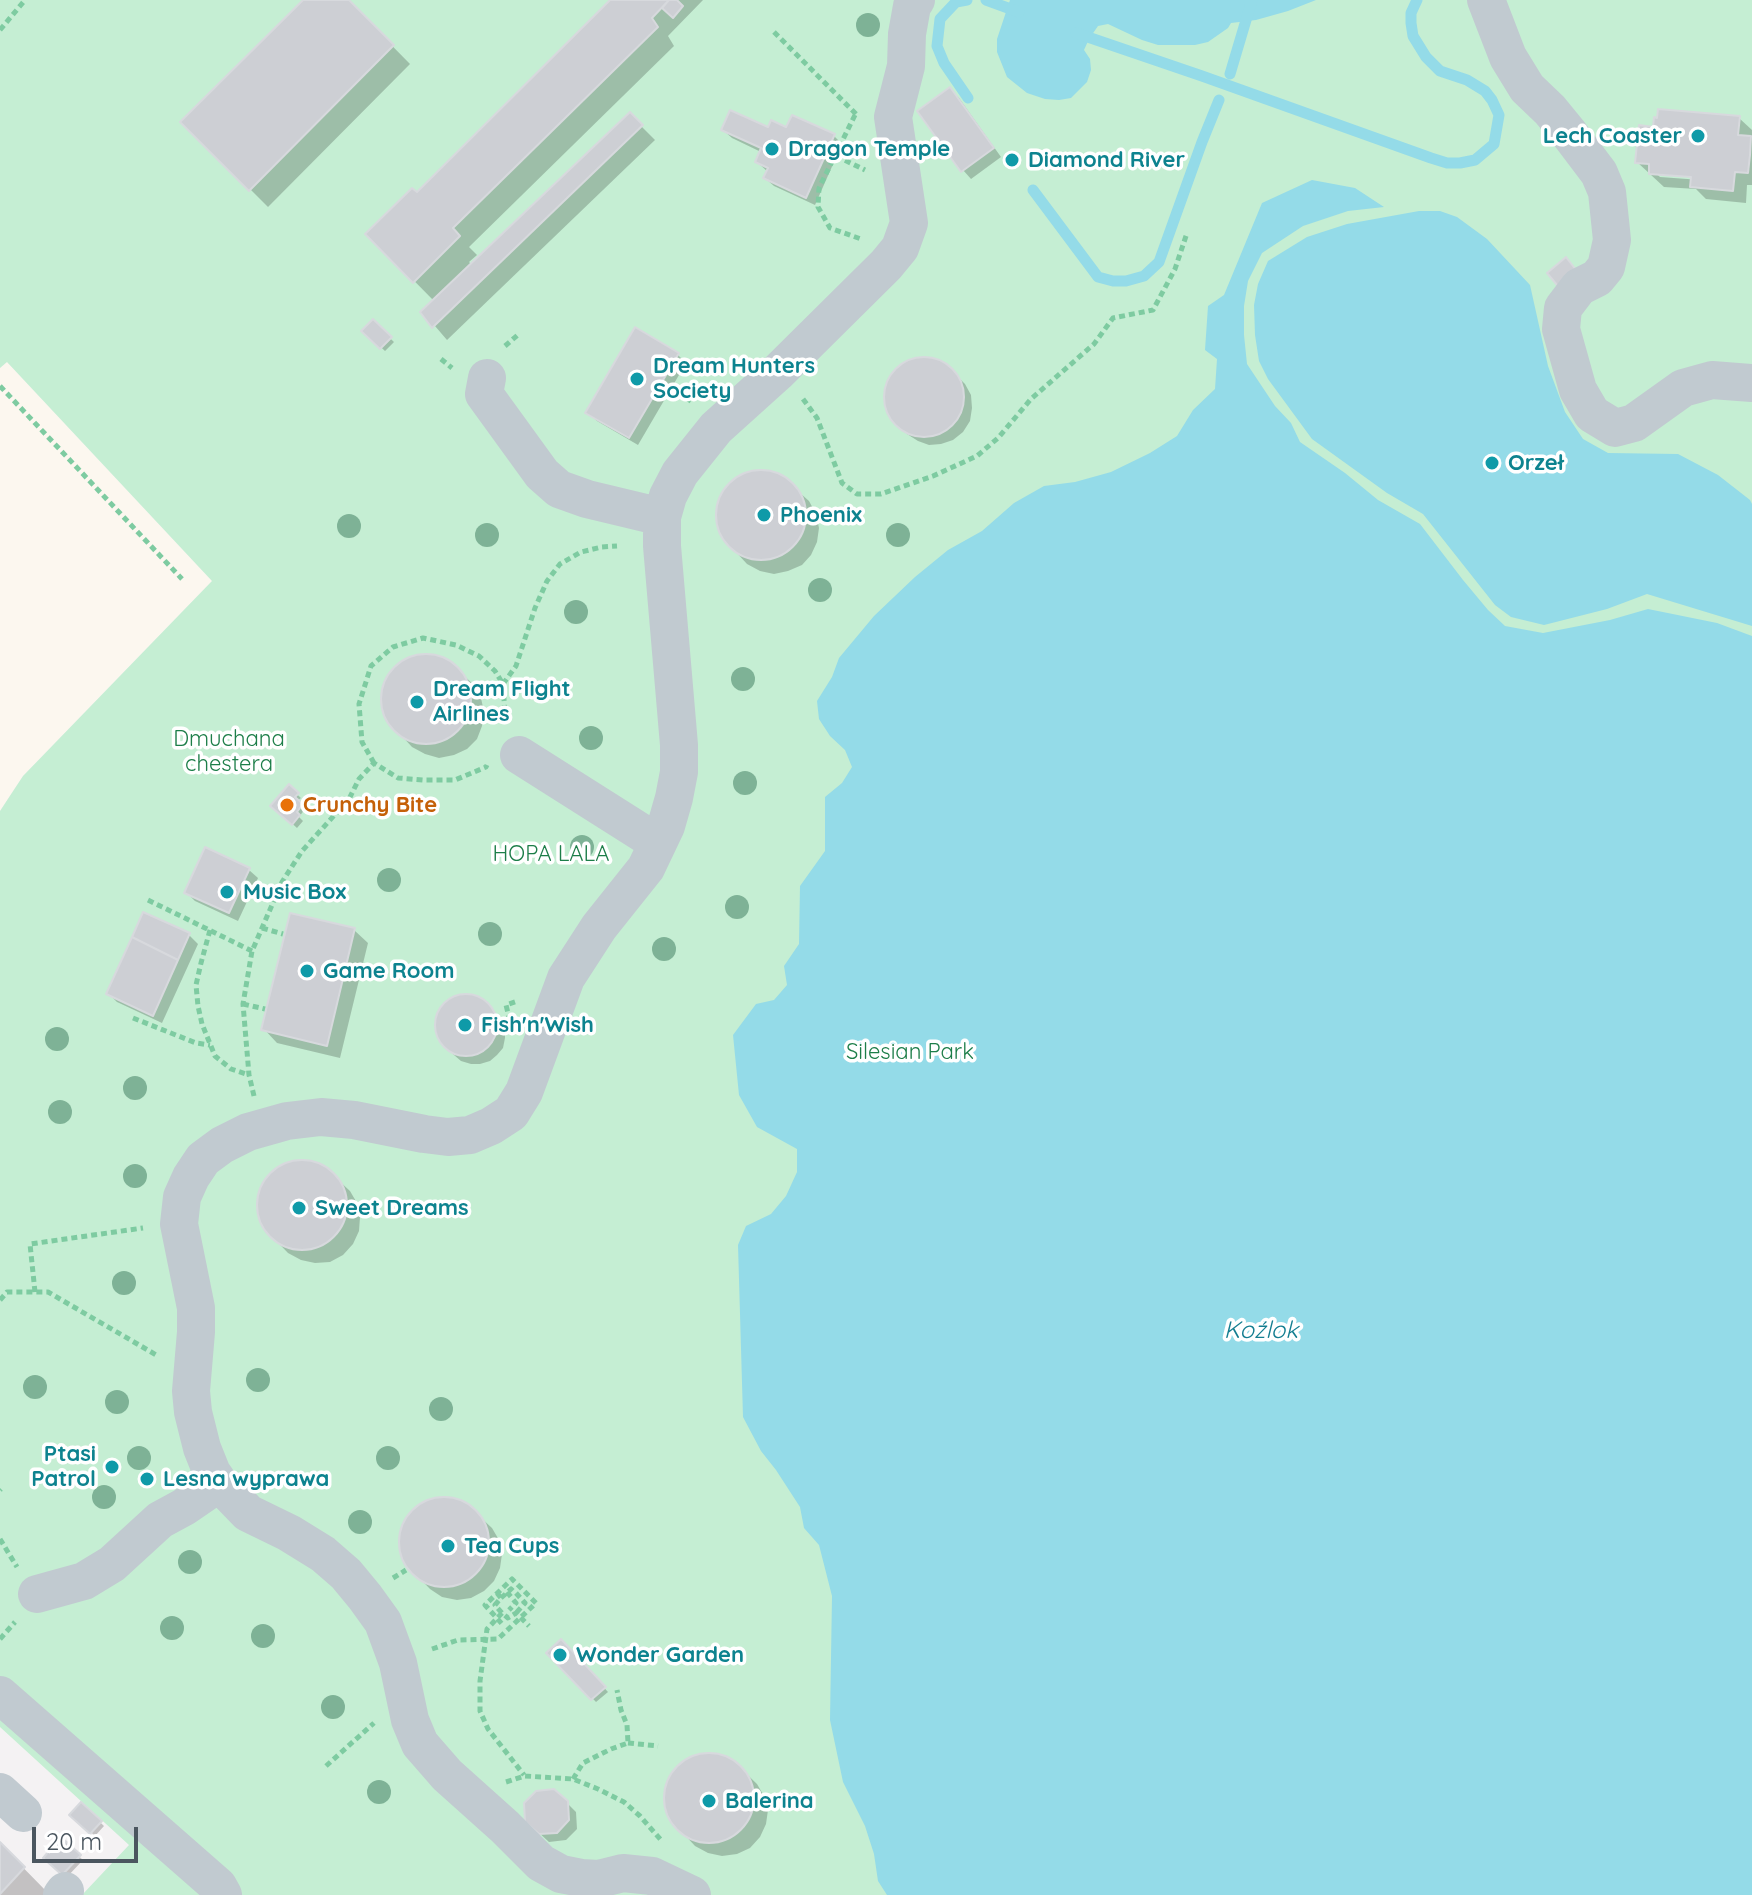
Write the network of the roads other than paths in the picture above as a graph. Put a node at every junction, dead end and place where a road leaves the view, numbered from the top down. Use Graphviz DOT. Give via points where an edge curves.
graph roads {
  1 [pos="916,0"];
  2 [pos="1486,0"];
  3 [pos="487,378"];
  4 [pos="1752,383"];
  5 [pos="662,531"];
  6 [pos="509,750"];
  7 [pos="658,843"];
  8 [pos="219,1483"];
  9 [pos="37,1594"];
  10 [pos="0,1695"];
  11 [pos="687,1892"];
  12 [pos="223,1895"];
  1 -- 5 [label="street" via="893,117 909,223 900,248 698,449 668,496"];
  2 -- 4 [label="street" via="1508,57 1527,88 1568,132 1607,192 1612,240 1606,267 1579,287 1563,308 1561,329 1578,390 1592,414 1615,428 1634,423 1683,388 1712,380"];
  3 -- 5 [label="street" via="484,394 542,474 559,489"];
  5 -- 7 [label="street" via="679,772"];
  6 -- 7 [label="street"];
  7 -- 8 [label="street" via="646,868 566,978 524,1092 511,1113 470,1135 448,1137 354,1120 287,1121 248,1132 203,1159 182,1197 179,1224 196,1308 193,1412"];
  8 -- 9 [label="street" via="160,1520 112,1564 84,1581"];
  8 -- 11 [label="street" via="248,1513 323,1554 346,1574 383,1622 420,1744 541,1863 561,1874 599,1879 623,1873 652,1876"];
  10 -- 12 [label="street"];
}
